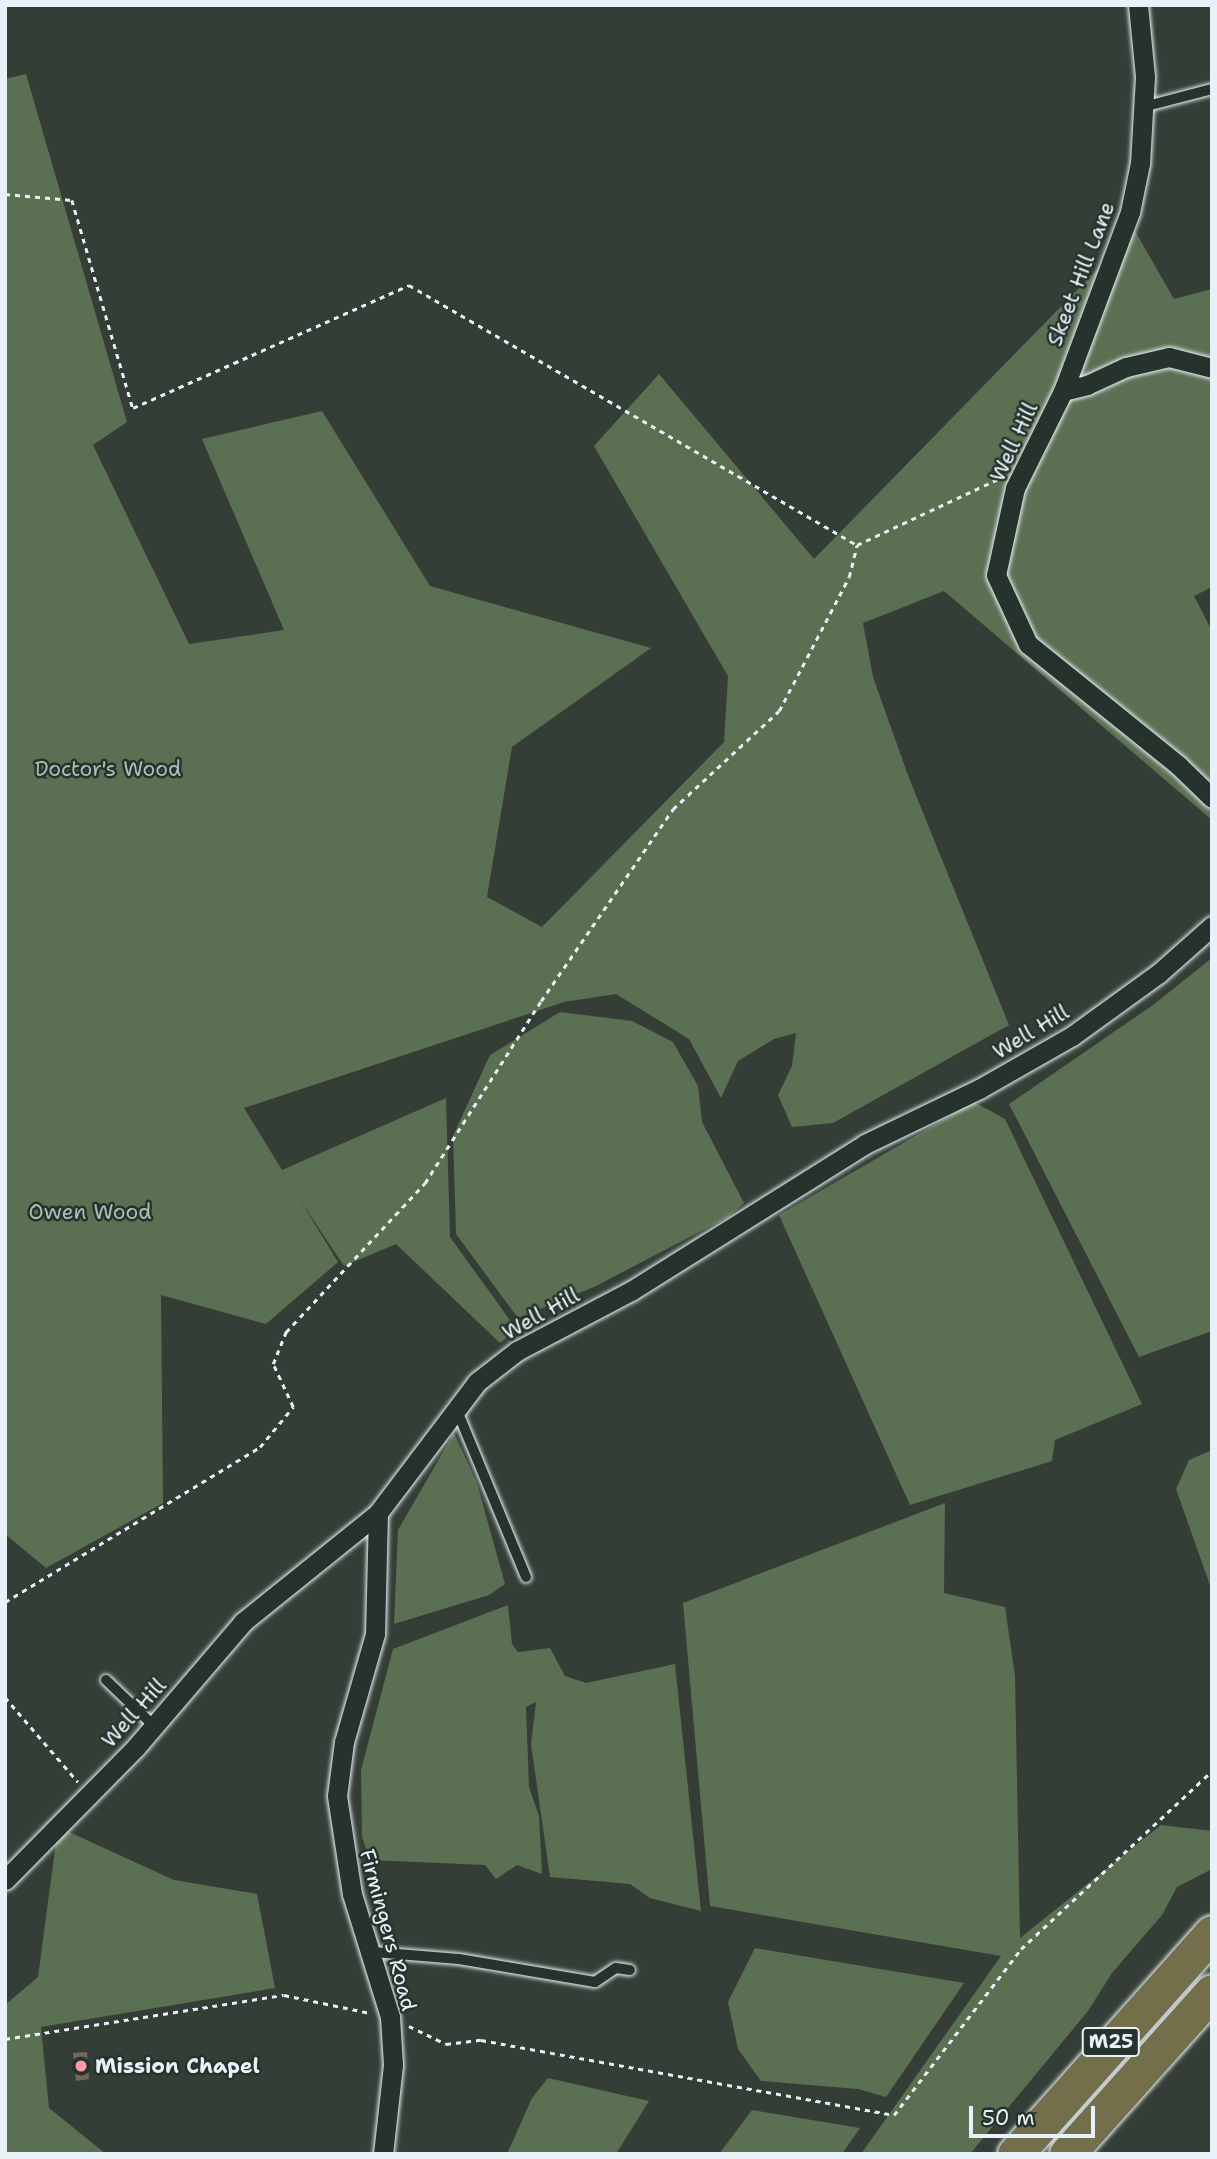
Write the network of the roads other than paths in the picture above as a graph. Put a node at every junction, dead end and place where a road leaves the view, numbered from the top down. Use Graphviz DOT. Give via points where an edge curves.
graph roads {
  1 [pos="1138,5"];
  2 [pos="1212,89"];
  3 [pos="1143,107"];
  4 [pos="1212,368"];
  5 [pos="1063,391"];
  6 [pos="1212,798"];
  7 [pos="1212,926"];
  8 [pos="455,1407"];
  9 [pos="378,1513"];
  10 [pos="526,1577"];
  11 [pos="106,1680"];
  12 [pos="154,1726"];
  13 [pos="5,1880"];
  14 [pos="1212,1933"];
  15 [pos="373,1952"];
  16 [pos="629,1970"];
  17 [pos="1212,1992"];
  18 [pos="383,2154"];
  19 [pos="1014,2154"];
  20 [pos="1067,2154"];
  1 -- 3 [label="street, Skeet Hill Lane"];
  2 -- 3 [label="lane"];
  3 -- 5 [label="street, Skeet Hill Lane" via="1140,163 1130,212"];
  4 -- 5 [label="street" via="1170,357 1126,367"];
  5 -- 6 [label="street, Well Hill" via="1015,488 996,575 1028,644"];
  7 -- 8 [label="street, Well Hill" via="1158,973 1072,1036 979,1089 865,1144 631,1291 517,1351 477,1382"];
  8 -- 9 [label="street, Well Hill"];
  8 -- 10 [label="lane"];
  9 -- 12 [label="street, Well Hill" via="243,1622"];
  9 -- 15 [label="street, Firmingers Road" via="375,1634 344,1742 337,1797 352,1894"];
  11 -- 12 [label="lane"];
  12 -- 13 [label="street, Well Hill"];
  14 -- 19 [label="highway, M25"];
  15 -- 16 [label="lane" via="459,1959 595,1982 616,1968"];
  15 -- 18 [label="street, Firmingers Road" via="390,2017 393,2064"];
  17 -- 20 [label="highway, M25"];
}
